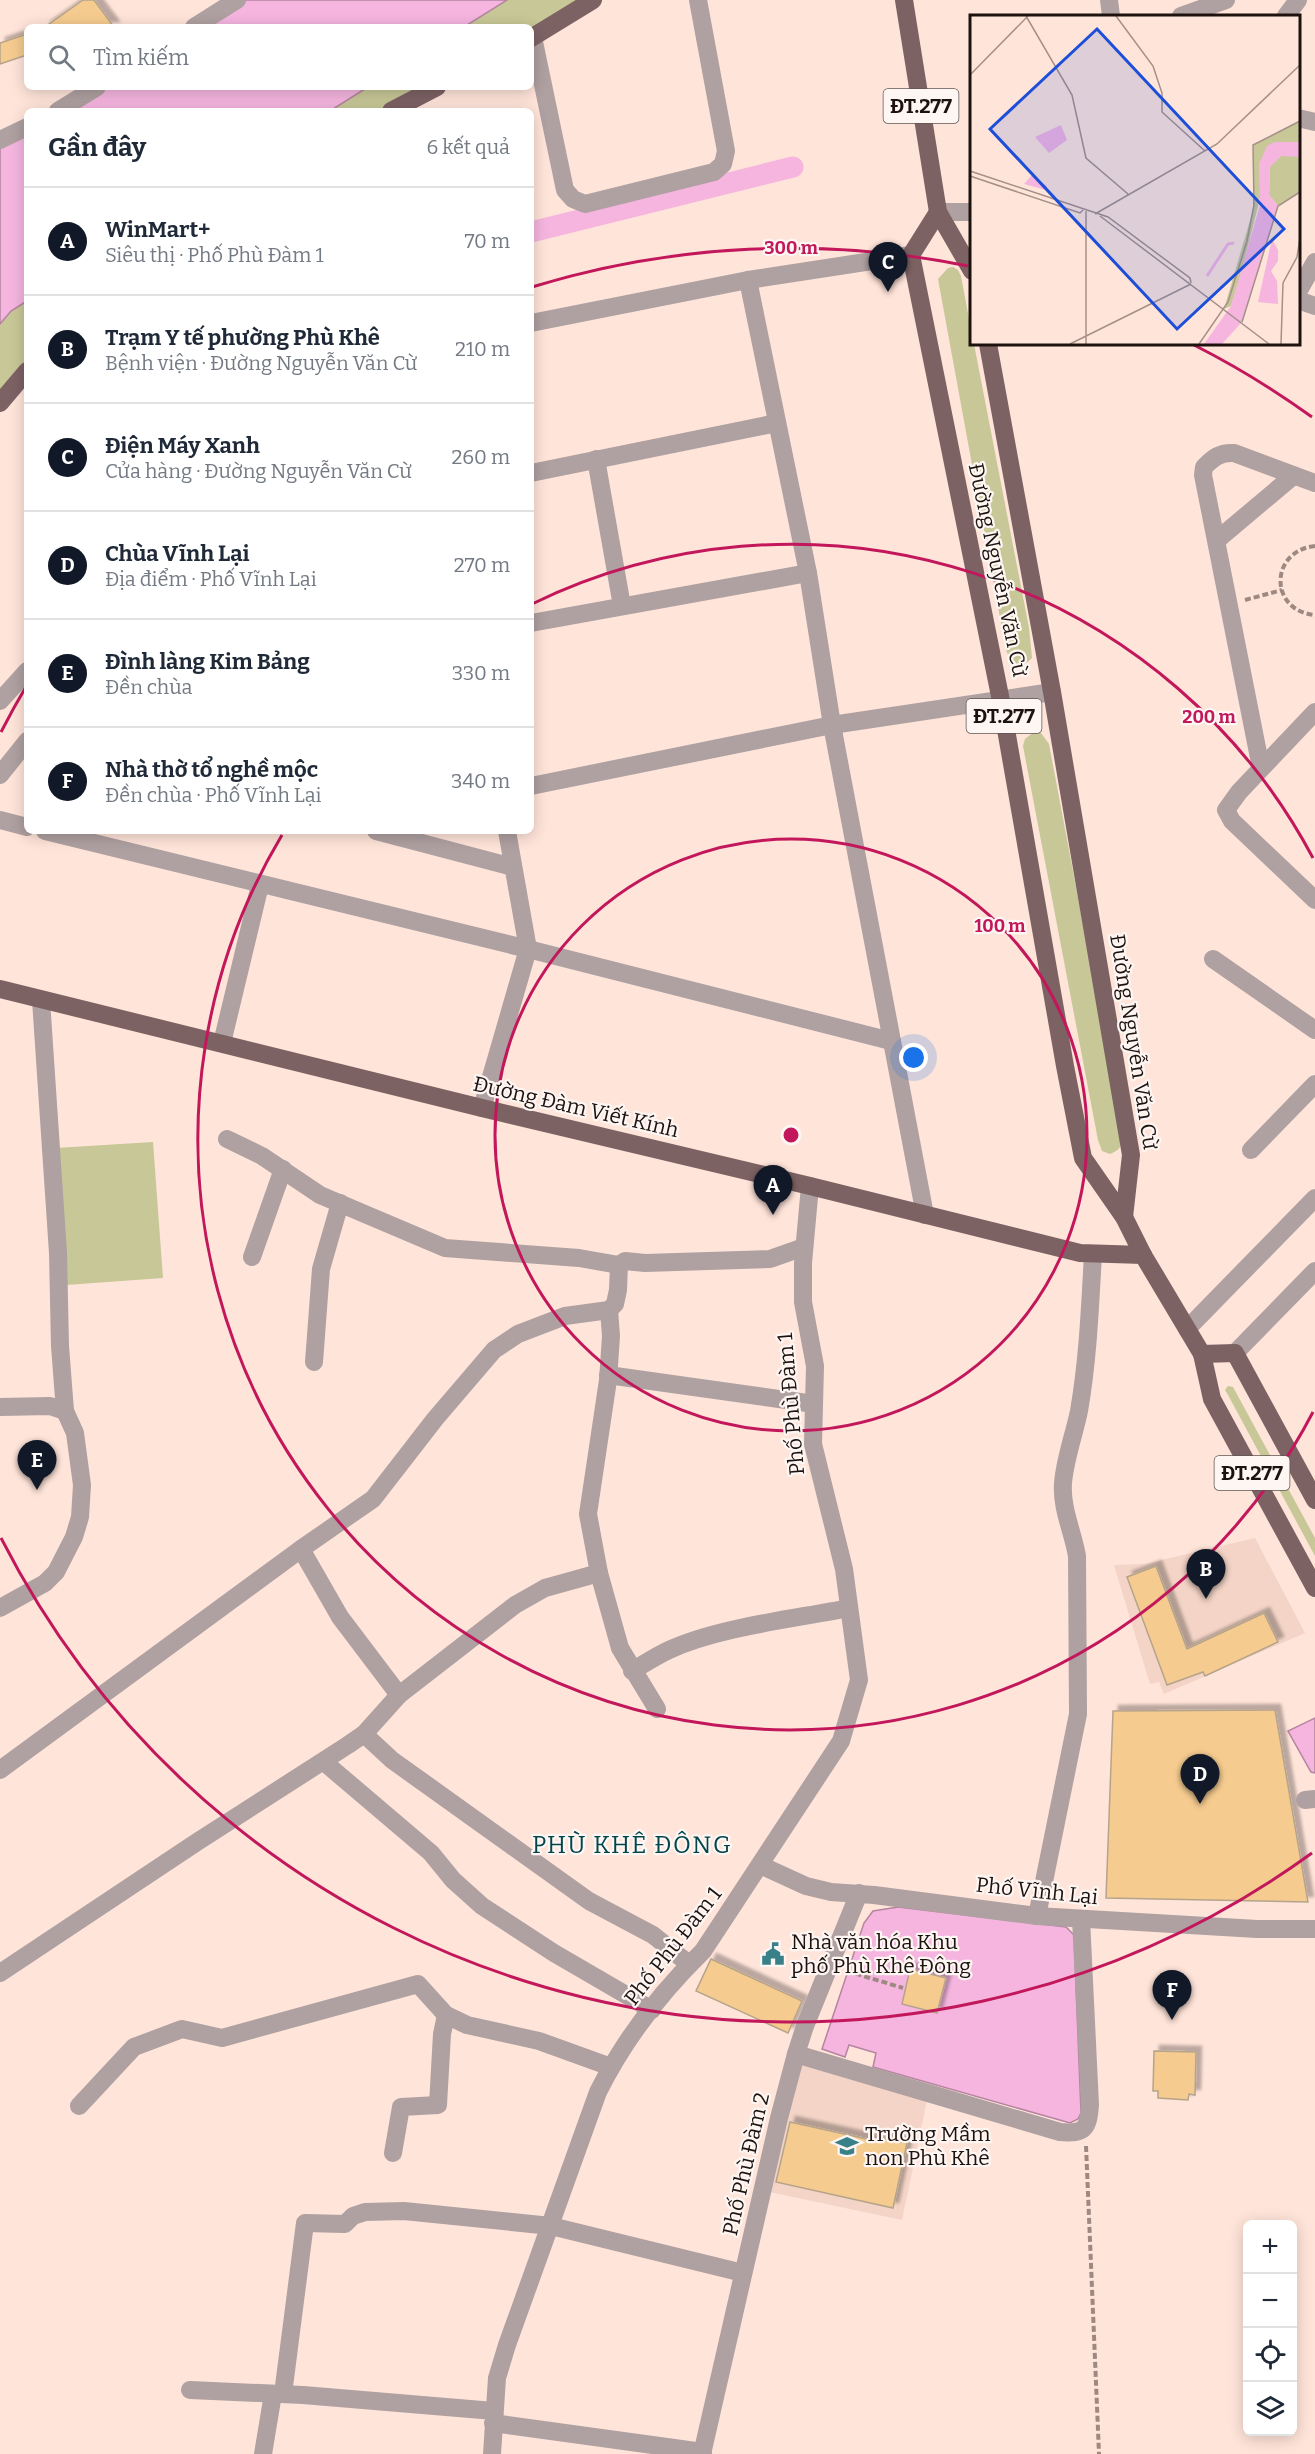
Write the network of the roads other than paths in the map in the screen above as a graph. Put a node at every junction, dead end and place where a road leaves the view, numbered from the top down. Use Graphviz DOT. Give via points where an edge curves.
graph roads {
  1 [pos="593,0"];
  2 [pos="698,0"];
  3 [pos="904,0"];
  4 [pos="1108,0"];
  5 [pos="1226,0"];
  6 [pos="1298,0"];
  7 [pos="227,3"];
  8 [pos="1111,15"];
  9 [pos="1184,15"];
  10 [pos="1287,15"];
  11 [pos="198,24"];
  12 [pos="534,37"];
  13 [pos="534,47"];
  14 [pos="92,90"];
  15 [pos="431,90"];
  16 [pos="63,108"];
  17 [pos="398,108"];
  18 [pos="1300,118"];
  19 [pos="1315,122"];
  20 [pos="24,128"];
  21 [pos="0,140"];
  22 [pos="938,212"];
  23 [pos="970,212"];
  24 [pos="911,255"];
  25 [pos="1315,262"];
  26 [pos="970,268"];
  27 [pos="748,280"];
  28 [pos="1300,290"];
  29 [pos="1300,300"];
  30 [pos="1315,306"];
  31 [pos="534,322"];
  32 [pos="988,345"];
  33 [pos="24,375"];
  34 [pos="0,403"];
  35 [pos="777,423"];
  36 [pos="596,459"];
  37 [pos="534,472"];
  38 [pos="1293,476"];
  39 [pos="1315,483"];
  40 [pos="1217,540"];
  41 [pos="807,573"];
  42 [pos="622,606"];
  43 [pos="534,622"];
  44 [pos="24,673"];
  45 [pos="1052,692"];
  46 [pos="0,701"];
  47 [pos="1001,701"];
  48 [pos="1315,712"];
  49 [pos="832,724"];
  50 [pos="24,745"];
  51 [pos="1261,768"];
  52 [pos="0,775"];
  53 [pos="534,785"];
  54 [pos="0,820"];
  55 [pos="24,826"];
  56 [pos="57,834"];
  57 [pos="387,834"];
  58 [pos="508,834"];
  59 [pos="513,867"];
  60 [pos="260,885"];
  61 [pos="1315,900"];
  62 [pos="528,949"];
  63 [pos="1213,959"];
  64 [pos="0,989"];
  65 [pos="41,1000"];
  66 [pos="1315,1030"];
  67 [pos="891,1041"];
  68 [pos="222,1043"];
  69 [pos="1315,1083"];
  70 [pos="482,1108"];
  71 [pos="227,1139"];
  72 [pos="1251,1150"];
  73 [pos="283,1168"];
  74 [pos="810,1185"];
  75 [pos="1315,1198"];
  76 [pos="340,1203"];
  77 [pos="925,1215"];
  78 [pos="1124,1217"];
  79 [pos="804,1247"];
  80 [pos="1092,1254"];
  81 [pos="1143,1255"];
  82 [pos="252,1257"];
  83 [pos="619,1265"];
  84 [pos="1315,1270"];
  85 [pos="609,1310"];
  86 [pos="1187,1329"];
  87 [pos="1235,1353"];
  88 [pos="1203,1354"];
  89 [pos="315,1362"];
  90 [pos="608,1375"];
  91 [pos="814,1404"];
  92 [pos="0,1407"];
  93 [pos="65,1411"];
  94 [pos="1315,1500"];
  95 [pos="301,1549"];
  96 [pos="598,1573"];
  97 [pos="1315,1588"];
  98 [pos="0,1608"];
  99 [pos="849,1608"];
  100 [pos="632,1671"];
  101 [pos="399,1695"];
  102 [pos="657,1709"];
  103 [pos="363,1734"];
  104 [pos="324,1762"];
  105 [pos="0,1770"];
  106 [pos="760,1865"];
  107 [pos="859,1893"];
  108 [pos="1037,1916"];
  109 [pos="1081,1919"];
  110 [pos="1315,1929"];
  111 [pos="689,1964"];
  112 [pos="0,1973"];
  113 [pos="652,2010"];
  114 [pos="446,2015"];
  115 [pos="796,2054"];
  116 [pos="611,2067"];
  117 [pos="79,2106"];
  118 [pos="393,2153"];
  119 [pos="550,2226"];
  120 [pos="743,2273"];
  121 [pos="190,2390"];
  122 [pos="278,2394"];
  123 [pos="494,2417"];
  124 [pos="703,2453"];
  125 [pos="263,2454"];
  126 [pos="492,2454"];
  1 -- 12 [label="main road"];
  2 -- 13 [label="street" via="726,152 723,164 714,172 585,204 573,199 566,190"];
  3 -- 22 [label="main road, ĐT.277"];
  4 -- 8 [label="street"];
  5 -- 9 [label="street"];
  6 -- 10 [label="street"];
  7 -- 11 [label="street"];
  14 -- 16 [label="street"];
  15 -- 17 [label="main road"];
  18 -- 19 [label="street"];
  20 -- 21 [label="street"];
  22 -- 23 [label="street"];
  22 -- 24 [label="main road"];
  22 -- 26 [label="main road, ĐT.277"];
  24 -- 27 [label="street"];
  24 -- 47 [label="main road, Đường Nguyễn Văn Cừ / ĐT.277"];
  25 -- 28 [label="street"];
  27 -- 31 [label="street"];
  27 -- 35 [label="street"];
  29 -- 30 [label="street"];
  32 -- 45 [label="main road, Đường Nguyễn Văn Cừ / ĐT.277"];
  33 -- 34 [label="main road"];
  35 -- 36 [label="street"];
  35 -- 41 [label="street"];
  36 -- 37 [label="street"];
  36 -- 42 [label="street"];
  38 -- 39 [label="street"];
  38 -- 40 [label="street"];
  38 -- 40 [label="street" via="1234,453 1226,452 1209,461 1203,475"];
  40 -- 51 [label="street"];
  41 -- 42 [label="street"];
  41 -- 49 [label="street"];
  42 -- 43 [label="street"];
  44 -- 46 [label="street"];
  45 -- 47 [label="street"];
  45 -- 78 [label="main road, Đường Nguyễn Văn Cừ / ĐT.277" via="1131,1155"];
  47 -- 49 [label="street"];
  47 -- 78 [label="main road, Đường Nguyễn Văn Cừ / ĐT.277" via="1083,1158"];
  48 -- 51 [label="street"];
  49 -- 53 [label="street"];
  49 -- 67 [label="street"];
  50 -- 52 [label="street"];
  51 -- 61 [label="street" via="1229,805 1228,815"];
  54 -- 55 [label="street"];
  56 -- 60 [label="street"];
  57 -- 59 [label="street"];
  58 -- 59 [label="street"];
  59 -- 62 [label="street"];
  60 -- 62 [label="street"];
  60 -- 68 [label="street"];
  62 -- 67 [label="street"];
  62 -- 70 [label="street"];
  63 -- 66 [label="street"];
  64 -- 65 [label="main road, Đường Đàm Viết Kính"];
  65 -- 68 [label="main road, Đường Đàm Viết Kính"];
  65 -- 93 [label="street"];
  67 -- 77 [label="street"];
  68 -- 70 [label="main road, Đường Đàm Viết Kính"];
  69 -- 72 [label="street"];
  70 -- 74 [label="main road, Đường Đàm Viết Kính"];
  71 -- 73 [label="street"];
  73 -- 76 [label="street" via="320,1195"];
  73 -- 82 [label="street"];
  74 -- 77 [label="main road, Đường Đàm Viết Kính"];
  74 -- 79 [label="street, Phố Phù Đàm 1"];
  75 -- 86 [label="street"];
  76 -- 83 [label="street" via="445,1248 579,1258"];
  76 -- 89 [label="street" via="321,1269"];
  77 -- 80 [label="main road, Đường Đàm Viết Kính"];
  78 -- 81 [label="main road, Đường Nguyễn Văn Cừ / ĐT.277"];
  79 -- 83 [label="street" via="770,1259 625,1261"];
  79 -- 91 [label="street, Phố Phù Đàm 1" via="803,1302 815,1366"];
  80 -- 81 [label="main road, Đường Đàm Viết Kính"];
  80 -- 108 [label="street" via="1089,1335 1079,1410 1063,1484 1077,1556 1078,1714"];
  81 -- 86 [label="main road, Đường Nguyễn Văn Cừ / ĐT.277"];
  83 -- 85 [label="street" via="615,1304"];
  84 -- 87 [label="street"];
  85 -- 90 [label="street"];
  85 -- 95 [label="street" via="565,1316 518,1335 494,1350 373,1499"];
  86 -- 88 [label="main road, Đường Nguyễn Văn Cừ / ĐT.277"];
  87 -- 88 [label="main road"];
  87 -- 94 [label="main road, ĐT.277"];
  88 -- 97 [label="main road, Đường Nguyễn Văn Cừ / ĐT.277" via="1212,1399"];
  90 -- 91 [label="street"];
  90 -- 96 [label="street" via="588,1514"];
  91 -- 99 [label="street, Phố Phù Đàm 1" via="813,1444 844,1569"];
  92 -- 93 [label="street" via="50,1406"];
  93 -- 98 [label="street" via="75,1432 82,1485 74,1536 56,1572 45,1583"];
  95 -- 101 [label="street" via="340,1617"];
  95 -- 105 [label="street"];
  96 -- 100 [label="street" via="620,1648"];
  96 -- 101 [label="street" via="545,1588 515,1605"];
  99 -- 100 [label="street" via="694,1641 668,1650"];
  99 -- 106 [label="street, Phố Phù Đàm 1" via="859,1680 841,1741"];
  100 -- 102 [label="street"];
  101 -- 103 [label="street"];
  103 -- 104 [label="street"];
  103 -- 111 [label="street" via="392,1760 589,1900 653,1935"];
  104 -- 112 [label="street"];
  104 -- 113 [label="street" via="432,1853 453,1880 482,1906"];
  106 -- 107 [label="street, Phố Vĩnh Lại" via="806,1886"];
  106 -- 111 [label="street, Phố Phù Đàm 1" via="703,1951"];
  107 -- 108 [label="street, Phố Vĩnh Lại"];
  107 -- 115 [label="street, Phố Phù Đàm 2"];
  108 -- 109 [label="street, Phố Vĩnh Lại"];
  109 -- 110 [label="street, Phố Vĩnh Lại"];
  109 -- 115 [label="street" via="1090,2105 1086,2128 1060,2132"];
  111 -- 113 [label="street, Phố Phù Đàm 1"];
  113 -- 116 [label="street, Phố Phù Đàm 1"];
  114 -- 116 [label="street" via="467,2025 539,2041"];
  114 -- 117 [label="street" via="418,1984 222,2038 182,2029 134,2047"];
  114 -- 118 [label="street" via="438,2105 401,2107"];
  115 -- 120 [label="street, Phố Phù Đàm 2"];
  116 -- 119 [label="street, Phố Phù Đàm 1" via="598,2092"];
  119 -- 120 [label="street"];
  119 -- 122 [label="street" via="404,2211 365,2212 345,2224 305,2223"];
  119 -- 123 [label="street, Phố Phù Đàm 1" via="497,2378"];
  120 -- 124 [label="street, Phố Phù Đàm 2"];
  121 -- 122 [label="street"];
  122 -- 123 [label="street"];
  122 -- 125 [label="street"];
  123 -- 124 [label="street"];
  123 -- 126 [label="street, Phố Phù Đàm 1"];
}
